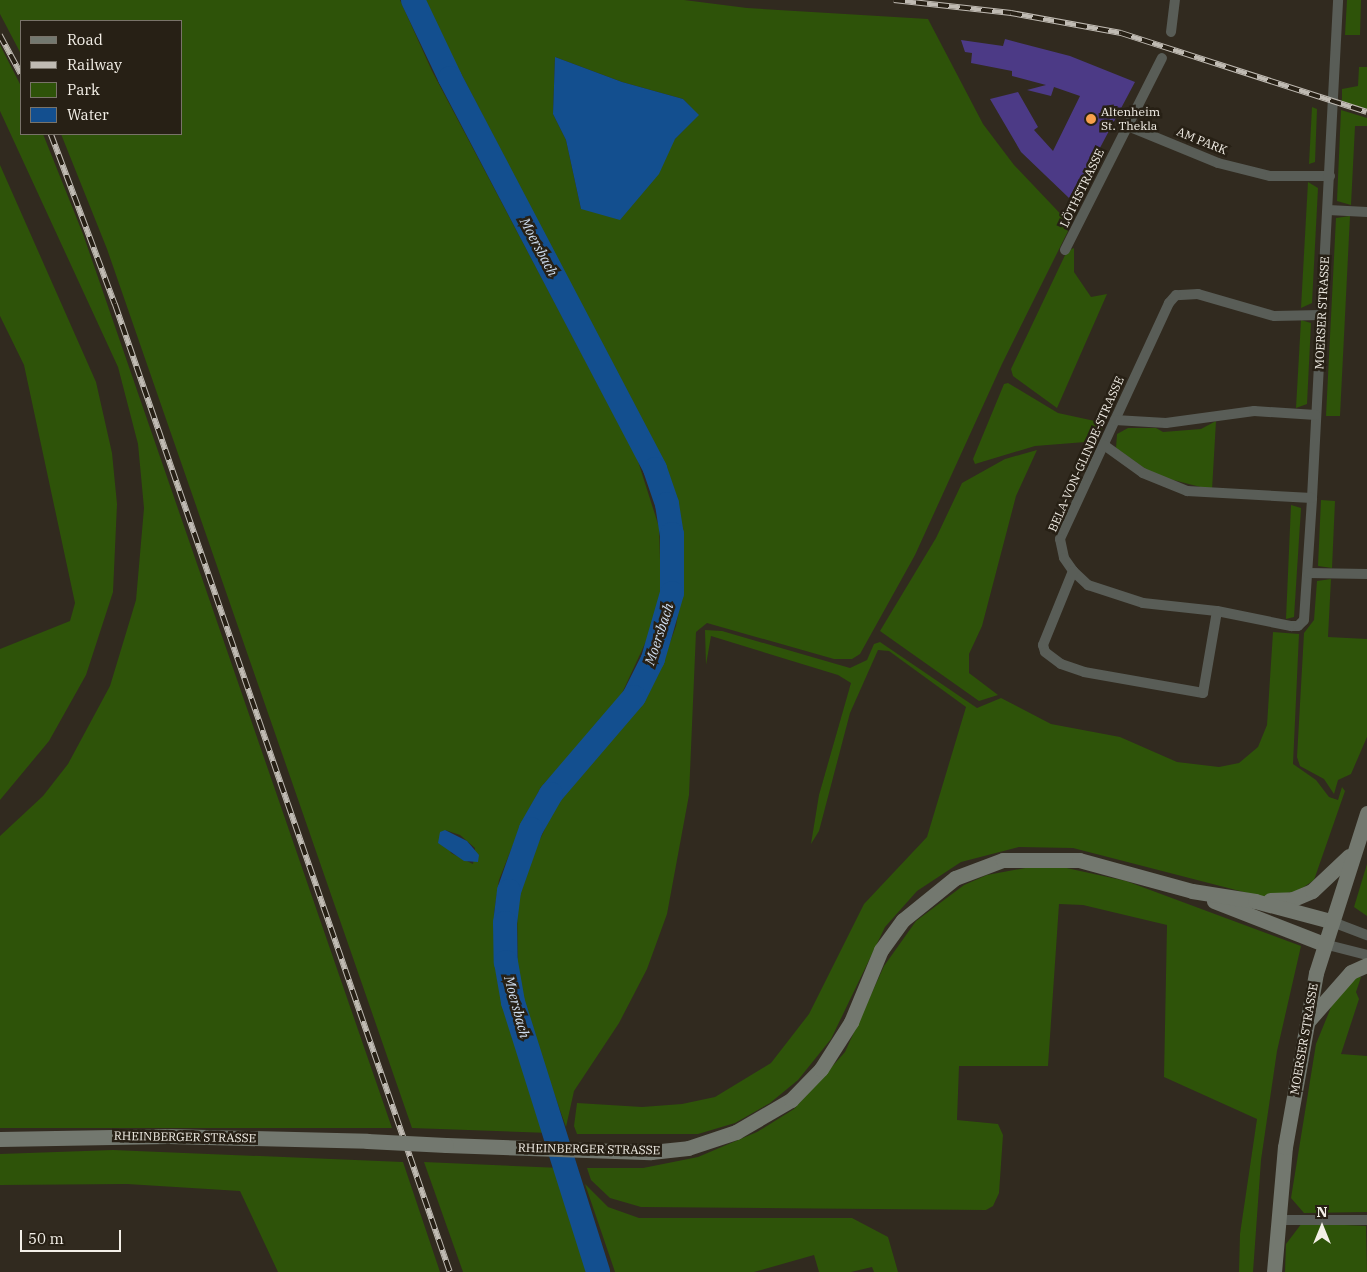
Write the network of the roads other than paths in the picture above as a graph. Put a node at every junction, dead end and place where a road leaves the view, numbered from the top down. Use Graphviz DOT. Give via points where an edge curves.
graph roads {
  1 [pos="1175,0"];
  2 [pos="1338,0"];
  3 [pos="1171,32"];
  4 [pos="1162,58"];
  5 [pos="1128,126"];
  6 [pos="1330,176"];
  7 [pos="1328,210"];
  8 [pos="1367,212"];
  9 [pos="1065,250"];
  10 [pos="1321,315"];
  11 [pos="1316,415"];
  12 [pos="1115,420"];
  13 [pos="1104,445"];
  14 [pos="1312,498"];
  15 [pos="1073,571"];
  16 [pos="1308,573"];
  17 [pos="1367,574"];
  18 [pos="1217,611"];
  19 [pos="1301,624"];
  20 [pos="1367,813"];
  21 [pos="1352,853"];
  22 [pos="1192,891"];
  23 [pos="1255,901"];
  24 [pos="1330,921"];
  25 [pos="1367,935"];
  26 [pos="1324,944"];
  27 [pos="1367,955"];
  28 [pos="1367,965"];
  29 [pos="1308,1022"];
  30 [pos="0,1139"];
  31 [pos="1277,1220"];
  32 [pos="1367,1220"];
  33 [pos="1274,1272"];
  1 -- 3 [label="street"];
  2 -- 6 [label="street, MOERSER STRASSE"];
  4 -- 5 [label="street, LÖTHSTRASSE"];
  5 -- 6 [label="street, AM PARK" via="1218,162 1270,176"];
  5 -- 9 [label="street, LÖTHSTRASSE"];
  6 -- 7 [label="street, MOERSER STRASSE"];
  7 -- 8 [label="street"];
  7 -- 10 [label="street, MOERSER STRASSE"];
  10 -- 11 [label="street, MOERSER STRASSE"];
  10 -- 12 [label="street, BELA-VON-GLINDE-STRASSE" via="1274,316 1198,294 1176,295 1169,302"];
  11 -- 12 [label="street" via="1254,411 1166,423"];
  11 -- 14 [label="street, MOERSER STRASSE"];
  12 -- 13 [label="street, BELA-VON-GLINDE-STRASSE"];
  13 -- 14 [label="street" via="1143,473 1187,491"];
  13 -- 15 [label="street, BELA-VON-GLINDE-STRASSE" via="1060,539 1064,558"];
  14 -- 16 [label="street, MOERSER STRASSE"];
  15 -- 18 [label="street, BELA-VON-GLINDE-STRASSE" via="1088,585 1143,603"];
  15 -- 18 [label="street" via="1043,645 1045,652 1061,664 1084,672 1203,693"];
  16 -- 17 [label="street"];
  16 -- 19 [label="street, MOERSER STRASSE"];
  18 -- 19 [label="street, BELA-VON-GLINDE-STRASSE" via="1291,626"];
  20 -- 21 [label="main road, MOERSER STRASSE"];
  21 -- 23 [label="main road" via="1312,891 1293,899"];
  21 -- 24 [label="main road, MOERSER STRASSE"];
  22 -- 23 [label="main road, RHEINBERGER STRASSE"];
  22 -- 26 [label="main road, RHEINBERGER STRASSE"];
  22 -- 30 [label="main road, RHEINBERGER STRASSE, bridge" via="1079,860 1026,858 978,867 937,890 902,920 882,950 835,1048 791,1100 736,1132 688,1148 610,1151 168,1136"];
  23 -- 24 [label="main road, RHEINBERGER STRASSE"];
  24 -- 25 [label="street"];
  24 -- 26 [label="main road, MOERSER STRASSE"];
  26 -- 27 [label="street"];
  26 -- 29 [label="main road, MOERSER STRASSE"];
  28 -- 29 [label="main road" via="1351,972"];
  29 -- 31 [label="main road, MOERSER STRASSE" via="1285,1147"];
  31 -- 32 [label="street"];
  31 -- 33 [label="main road, MOERSER STRASSE"];
}
